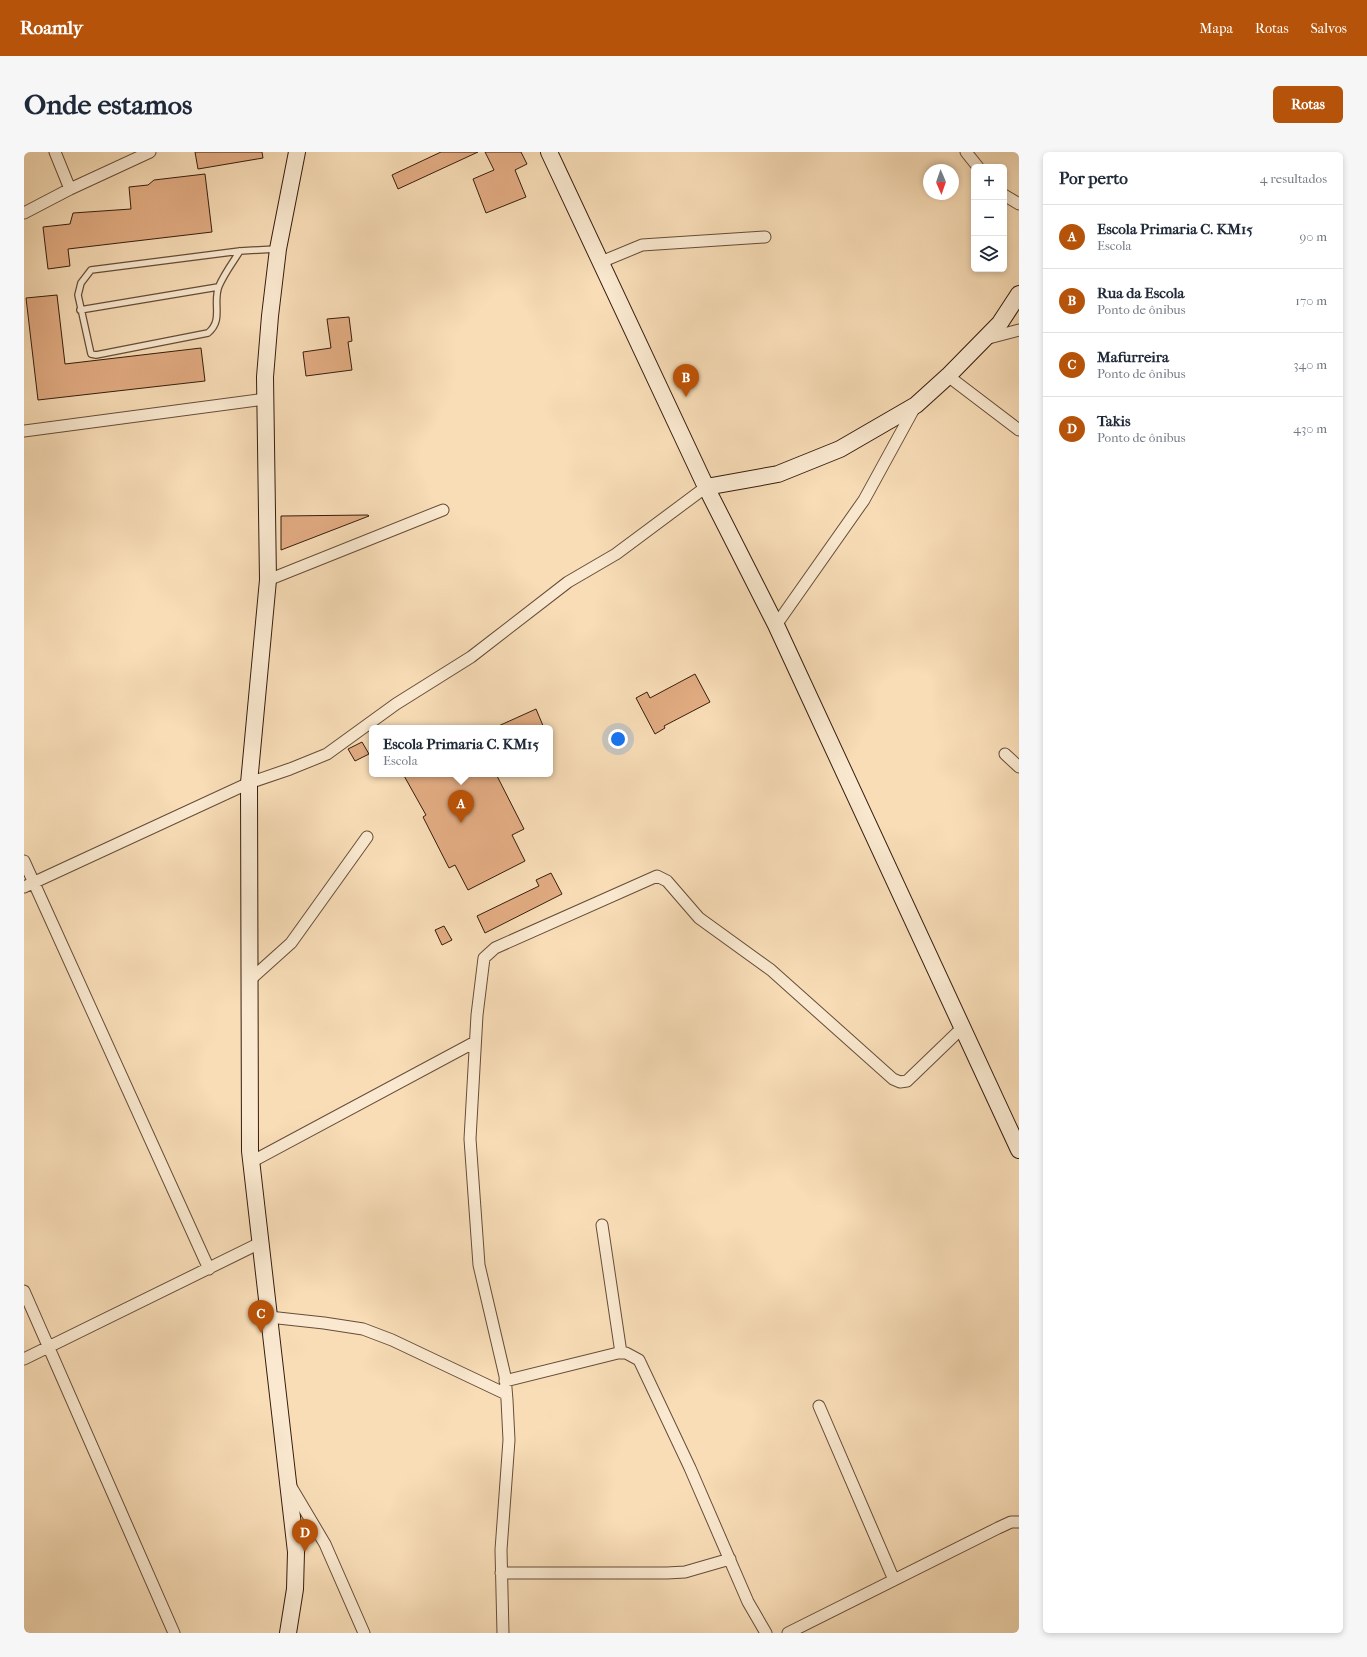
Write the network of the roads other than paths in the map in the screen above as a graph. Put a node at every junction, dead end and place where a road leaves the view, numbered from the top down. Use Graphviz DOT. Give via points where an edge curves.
graph roads {
  1 [pos="55,152"];
  2 [pos="150,152"];
  3 [pos="297,152"];
  4 [pos="549,152"];
  5 [pos="966,152"];
  6 [pos="976,164"];
  7 [pos="70,189"];
  8 [pos="1007,197"];
  9 [pos="1019,204"];
  10 [pos="24,213"];
  11 [pos="765,237"];
  12 [pos="278,248"];
  13 [pos="240,251"];
  14 [pos="601,262"];
  15 [pos="218,287"];
  16 [pos="1019,294"];
  17 [pos="80,310"];
  18 [pos="1019,330"];
  19 [pos="983,340"];
  20 [pos="948,376"];
  21 [pos="265,399"];
  22 [pos="916,405"];
  23 [pos="1019,430"];
  24 [pos="24,431"];
  25 [pos="706,487"];
  26 [pos="443,510"];
  27 [pos="268,580"];
  28 [pos="776,625"];
  29 [pos="1005,754"];
  30 [pos="1019,768"];
  31 [pos="250,783"];
  32 [pos="367,837"];
  33 [pos="24,861"];
  34 [pos="29,884"];
  35 [pos="251,979"];
  36 [pos="962,1028"];
  37 [pos="475,1042"];
  38 [pos="1019,1150"];
  39 [pos="251,1162"];
  40 [pos="602,1225"];
  41 [pos="260,1243"];
  42 [pos="209,1269"];
  43 [pos="24,1291"];
  44 [pos="269,1317"];
  45 [pos="49,1346"];
  46 [pos="620,1353"];
  47 [pos="24,1359"];
  48 [pos="505,1381"];
  49 [pos="506,1394"];
  50 [pos="819,1406"];
  51 [pos="288,1482"];
  52 [pos="1019,1522"];
  53 [pos="730,1559"];
  54 [pos="501,1573"];
  55 [pos="894,1580"];
  56 [pos="174,1633"];
  57 [pos="288,1633"];
  58 [pos="364,1633"];
  59 [pos="503,1633"];
  60 [pos="766,1633"];
  61 [pos="788,1633"];
  1 -- 7 [label="street"];
  2 -- 7 [label="street"];
  3 -- 12 [label="street"];
  4 -- 14 [label="street"];
  5 -- 6 [label="street"];
  7 -- 10 [label="street"];
  8 -- 9 [label="street"];
  11 -- 14 [label="street" via="642,245"];
  12 -- 13 [label="lane"];
  12 -- 21 [label="street" via="270,316"];
  13 -- 15 [label="lane"];
  13 -- 17 [label="lane" via="91,270 86,275 78,295"];
  14 -- 25 [label="street"];
  15 -- 17 [label="lane"];
  15 -- 17 [label="lane" via="217,322 208,333 96,355 91,354 89,349"];
  16 -- 19 [label="street" via="1000,323"];
  18 -- 19 [label="street"];
  19 -- 20 [label="street"];
  20 -- 22 [label="street"];
  20 -- 23 [label="street"];
  21 -- 24 [label="street"];
  21 -- 27 [label="street"];
  22 -- 25 [label="street" via="840,449 778,474"];
  22 -- 28 [label="street" via="864,500"];
  25 -- 28 [label="street"];
  25 -- 31 [label="street" via="616,554 568,582 471,657 396,704 327,754"];
  26 -- 27 [label="street"];
  27 -- 31 [label="street"];
  28 -- 36 [label="street"];
  29 -- 30 [label="street"];
  31 -- 34 [label="street"];
  31 -- 35 [label="street"];
  32 -- 35 [label="street" via="290,943"];
  33 -- 34 [label="street"];
  34 -- 42 [label="street"];
  35 -- 39 [label="street"];
  36 -- 37 [label="street" via="907,1081 893,1079 771,970 699,918 667,881 657,876 495,948 484,958"];
  36 -- 38 [label="street"];
  37 -- 39 [label="street"];
  37 -- 48 [label="street" via="470,1138 474,1205 480,1265"];
  39 -- 41 [label="street"];
  40 -- 46 [label="street"];
  41 -- 42 [label="street"];
  41 -- 44 [label="street"];
  42 -- 45 [label="street"];
  43 -- 45 [label="street"];
  44 -- 49 [label="street" via="363,1329"];
  44 -- 51 [label="street"];
  45 -- 47 [label="street"];
  45 -- 56 [label="street"];
  46 -- 48 [label="street"];
  46 -- 53 [label="street" via="632,1355 639,1360"];
  48 -- 49 [label="street"];
  49 -- 54 [label="street" via="509,1440 500,1550"];
  50 -- 55 [label="street"];
  51 -- 57 [label="street" via="296,1552 295,1589"];
  51 -- 58 [label="street" via="325,1544"];
  52 -- 55 [label="street" via="1011,1522"];
  53 -- 54 [label="street" via="685,1572"];
  53 -- 60 [label="street" via="748,1602"];
  54 -- 59 [label="street"];
  55 -- 61 [label="street"];
}
